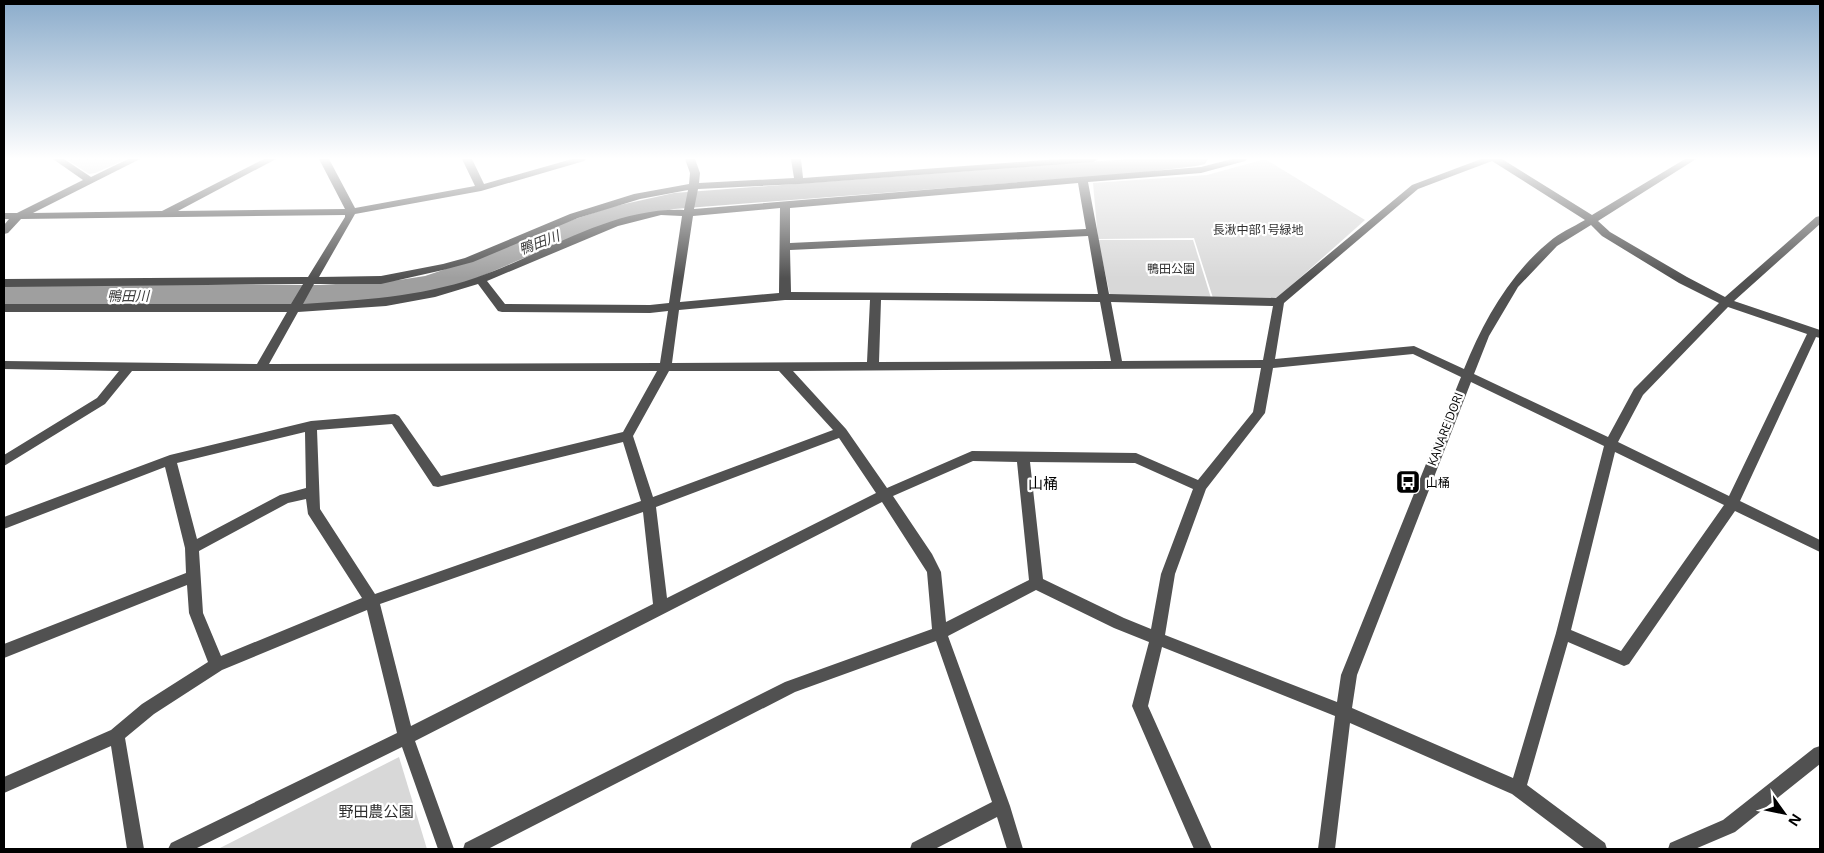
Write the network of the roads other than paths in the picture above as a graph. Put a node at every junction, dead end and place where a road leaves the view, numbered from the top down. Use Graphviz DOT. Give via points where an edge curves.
graph roads {
  1 [pos="52,199"];
  2 [pos="193,199"];
  3 [pos="346,199"];
  4 [pos="422,199"];
  5 [pos="629,199"];
  6 [pos="691,199"];
  7 [pos="847,199"];
  8 [pos="1086,199"];
  9 [pos="1401,199"];
  10 [pos="1558,199"];
  11 [pos="1626,199"];
  12 [pos="786,204"];
  13 [pos="350,212"];
  14 [pos="688,213"];
  15 [pos="163,214"];
  16 [pos="4,216"];
  17 [pos="18,216"];
  18 [pos="1820,219"];
  19 [pos="1591,220"];
  20 [pos="4,231"];
  21 [pos="1093,232"];
  22 [pos="786,247"];
  23 [pos="480,280"];
  24 [pos="4,283"];
  25 [pos="310,283"];
  26 [pos="785,296"];
  27 [pos="876,296"];
  28 [pos="1106,298"];
  29 [pos="1279,302"];
  30 [pos="1726,302"];
  31 [pos="296,305"];
  32 [pos="675,306"];
  33 [pos="4,308"];
  34 [pos="1817,333"];
  35 [pos="1117,363"];
  36 [pos="1269,364"];
  37 [pos="4,365"];
  38 [pos="873,365"];
  39 [pos="782,366"];
  40 [pos="128,367"];
  41 [pos="261,368"];
  42 [pos="665,368"];
  43 [pos="1467,374"];
  44 [pos="311,426"];
  45 [pos="842,432"];
  46 [pos="627,436"];
  47 [pos="1611,444"];
  48 [pos="1023,458"];
  49 [pos="170,460"];
  50 [pos="4,461"];
  51 [pos="1200,487"];
  52 [pos="313,492"];
  53 [pos="885,494"];
  54 [pos="648,504"];
  55 [pos="1732,504"];
  56 [pos="4,523"];
  57 [pos="1820,546"];
  58 [pos="192,548"];
  59 [pos="195,576"];
  60 [pos="1036,584"];
  61 [pos="372,601"];
  62 [pos="661,609"];
  63 [pos="940,632"];
  64 [pos="1563,632"];
  65 [pos="1157,639"];
  66 [pos="4,651"];
  67 [pos="217,665"];
  68 [pos="1343,712"];
  69 [pos="116,735"];
  70 [pos="406,737"];
  71 [pos="1820,754"];
  72 [pos="4,785"];
  73 [pos="1518,788"];
  74 [pos="1002,806"];
  75 [pos="134,849"];
  76 [pos="178,849"];
  77 [pos="446,849"];
  78 [pos="471,849"];
  79 [pos="918,849"];
  80 [pos="1015,849"];
  81 [pos="1203,849"];
  82 [pos="1326,849"];
  83 [pos="1599,849"];
  84 [pos="1676,849"];
  1 -- 17 [label="street"];
  2 -- 15 [label="street"];
  3 -- 13 [label="street"];
  4 -- 13 [label="street"];
  5 -- 25 [label="street" via="574,216 469,260 443,267 381,280"];
  6 -- 14 [label="street"];
  7 -- 12 [label="street"];
  8 -- 21 [label="street"];
  9 -- 29 [label="street"];
  10 -- 19 [label="street"];
  11 -- 19 [label="street, KANARE DORI"];
  12 -- 14 [label="street"];
  12 -- 22 [label="street"];
  13 -- 15 [label="street"];
  13 -- 25 [label="street" via="348,222"];
  14 -- 23 [label="street" via="661,212 614,224"];
  14 -- 32 [label="street"];
  15 -- 17 [label="street"];
  16 -- 17 [label="street"];
  17 -- 20 [label="street"];
  18 -- 30 [label="street"];
  19 -- 30 [label="street" via="1606,234"];
  19 -- 43 [label="street, KANARE DORI" via="1552,244 1514,284 1483,336"];
  21 -- 22 [label="street"];
  21 -- 28 [label="street"];
  22 -- 26 [label="street"];
  23 -- 31 [label="street" via="386,302"];
  23 -- 32 [label="street" via="502,308 650,309"];
  24 -- 25 [label="street"];
  25 -- 31 [label="street"];
  26 -- 27 [label="street"];
  26 -- 32 [label="street"];
  27 -- 28 [label="street"];
  27 -- 38 [label="street"];
  28 -- 29 [label="street"];
  28 -- 35 [label="street"];
  29 -- 36 [label="street"];
  30 -- 34 [label="street"];
  30 -- 47 [label="street" via="1638,392"];
  31 -- 33 [label="street"];
  31 -- 41 [label="street"];
  32 -- 42 [label="street"];
  34 -- 55 [label="street"];
  35 -- 36 [label="street"];
  35 -- 38 [label="street"];
  36 -- 43 [label="street" via="1414,350"];
  36 -- 51 [label="street" via="1259,413"];
  37 -- 40 [label="street"];
  38 -- 39 [label="street"];
  39 -- 42 [label="street"];
  39 -- 45 [label="street"];
  40 -- 41 [label="street"];
  40 -- 50 [label="street" via="101,401"];
  41 -- 42 [label="street"];
  42 -- 46 [label="street"];
  43 -- 47 [label="street"];
  43 -- 68 [label="street, KANARE DORI" via="1349,675"];
  44 -- 46 [label="street" via="394,419 438,482"];
  44 -- 49 [label="street"];
  44 -- 52 [label="street"];
  45 -- 53 [label="street"];
  45 -- 54 [label="street"];
  46 -- 54 [label="street"];
  47 -- 55 [label="street"];
  47 -- 64 [label="street"];
  48 -- 51 [label="street" via="1136,458"];
  48 -- 53 [label="street" via="972,456"];
  48 -- 60 [label="street"];
  49 -- 56 [label="street"];
  49 -- 58 [label="street"];
  51 -- 65 [label="street" via="1168,574"];
  52 -- 58 [label="street" via="285,499"];
  52 -- 61 [label="street" via="313,510"];
  53 -- 62 [label="street"];
  53 -- 63 [label="street" via="934,572"];
  54 -- 61 [label="street"];
  54 -- 62 [label="street"];
  55 -- 57 [label="street"];
  55 -- 64 [label="street" via="1624,659"];
  58 -- 59 [label="street"];
  59 -- 66 [label="street"];
  59 -- 67 [label="street" via="196,613"];
  60 -- 63 [label="street"];
  60 -- 65 [label="street"];
  61 -- 67 [label="street"];
  61 -- 70 [label="street"];
  62 -- 70 [label="street"];
  63 -- 74 [label="street"];
  63 -- 78 [label="street" via="790,687"];
  64 -- 73 [label="street"];
  65 -- 68 [label="street"];
  65 -- 81 [label="street" via="1140,706"];
  67 -- 69 [label="street" via="148,709"];
  68 -- 73 [label="street"];
  68 -- 82 [label="street, KANARE DORI"];
  69 -- 72 [label="street"];
  69 -- 75 [label="street"];
  70 -- 76 [label="street"];
  70 -- 77 [label="street"];
  71 -- 84 [label="street" via="1729,826"];
  73 -- 83 [label="street"];
  74 -- 79 [label="street"];
  74 -- 80 [label="street"];
}
